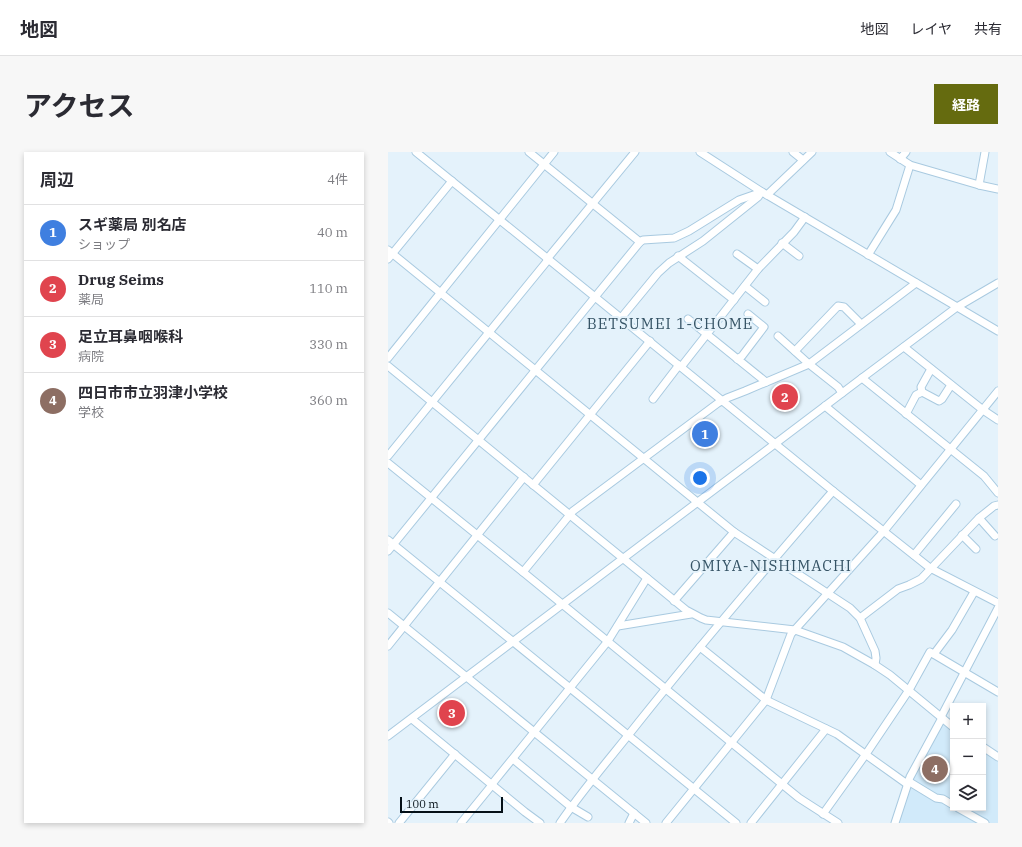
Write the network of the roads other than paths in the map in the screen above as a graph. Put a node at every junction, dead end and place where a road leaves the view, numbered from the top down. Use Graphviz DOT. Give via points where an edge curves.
graph roads {
  1 [pos="416,152"];
  2 [pos="529,152"];
  3 [pos="554,152"];
  4 [pos="635,152"];
  5 [pos="700,152"];
  6 [pos="793,152"];
  7 [pos="812,152"];
  8 [pos="890,152"];
  9 [pos="906,152"];
  10 [pos="985,152"];
  11 [pos="900,159"];
  12 [pos="803,160"];
  13 [pos="544,165"];
  14 [pos="910,165"];
  15 [pos="452,181"];
  16 [pos="979,185"];
  17 [pos="998,189"];
  18 [pos="764,193"];
  19 [pos="593,204"];
  20 [pos="805,217"];
  21 [pos="500,220"];
  22 [pos="640,242"];
  23 [pos="782,243"];
  24 [pos="390,254"];
  25 [pos="737,254"];
  26 [pos="868,255"];
  27 [pos="678,256"];
  28 [pos="799,256"];
  29 [pos="548,260"];
  30 [pos="758,269"];
  31 [pos="916,283"];
  32 [pos="998,283"];
  33 [pos="745,286"];
  34 [pos="441,293"];
  35 [pos="595,297"];
  36 [pos="734,300"];
  37 [pos="765,302"];
  38 [pos="957,307"];
  39 [pos="748,314"];
  40 [pos="621,318"];
  41 [pos="688,319"];
  42 [pos="861,324"];
  43 [pos="998,331"];
  44 [pos="489,332"];
  45 [pos="707,334"];
  46 [pos="778,336"];
  47 [pos="650,341"];
  48 [pos="904,347"];
  49 [pos="795,351"];
  50 [pos="388,358"];
  51 [pos="737,359"];
  52 [pos="809,364"];
  53 [pos="388,366"];
  54 [pos="680,366"];
  55 [pos="932,369"];
  56 [pos="535,370"];
  57 [pos="862,378"];
  58 [pos="766,382"];
  59 [pos="951,385"];
  60 [pos="998,390"];
  61 [pos="922,392"];
  62 [pos="842,393"];
  63 [pos="652,399"];
  64 [pos="722,400"];
  65 [pos="432,402"];
  66 [pos="825,406"];
  67 [pos="983,410"];
  68 [pos="906,414"];
  69 [pos="590,415"];
  70 [pos="998,420"];
  71 [pos="478,440"];
  72 [pos="776,444"];
  73 [pos="950,450"];
  74 [pos="388,456"];
  75 [pos="644,459"];
  76 [pos="388,463"];
  77 [pos="524,477"];
  78 [pos="533,485"];
  79 [pos="921,485"];
  80 [pos="833,491"];
  81 [pos="998,493"];
  82 [pos="431,498"];
  83 [pos="699,502"];
  84 [pos="956,504"];
  85 [pos="998,505"];
  86 [pos="570,515"];
  87 [pos="979,518"];
  88 [pos="884,531"];
  89 [pos="734,532"];
  90 [pos="478,535"];
  91 [pos="962,535"];
  92 [pos="995,536"];
  93 [pos="391,542"];
  94 [pos="976,549"];
  95 [pos="388,551"];
  96 [pos="914,555"];
  97 [pos="624,559"];
  98 [pos="774,559"];
  99 [pos="930,568"];
  100 [pos="523,572"];
  101 [pos="646,578"];
  102 [pos="440,582"];
  103 [pos="974,592"];
  104 [pos="828,593"];
  105 [pos="674,601"];
  106 [pos="998,604"];
  107 [pos="563,605"];
  108 [pos="998,608"];
  109 [pos="388,613"];
  110 [pos="691,614"];
  111 [pos="860,618"];
  112 [pos="721,622"];
  113 [pos="404,626"];
  114 [pos="618,626"];
  115 [pos="795,630"];
  116 [pos="608,641"];
  117 [pos="513,642"];
  118 [pos="388,646"];
  119 [pos="700,647"];
  120 [pos="934,654"];
  121 [pos="875,664"];
  122 [pos="964,672"];
  123 [pos="467,677"];
  124 [pos="571,688"];
  125 [pos="666,688"];
  126 [pos="909,690"];
  127 [pos="998,692"];
  128 [pos="766,700"];
  129 [pos="941,717"];
  130 [pos="412,719"];
  131 [pos="950,724"];
  132 [pos="826,729"];
  133 [pos="535,732"];
  134 [pos="628,735"];
  135 [pos="388,736"];
  136 [pos="732,742"];
  137 [pos="986,749"];
  138 [pos="454,754"];
  139 [pos="866,754"];
  140 [pos="998,757"];
  141 [pos="513,759"];
  142 [pos="593,779"];
  143 [pos="908,783"];
  144 [pos="782,784"];
  145 [pos="492,785"];
  146 [pos="694,789"];
  147 [pos="950,804"];
  148 [pos="571,807"];
  149 [pos="963,811"];
  150 [pos="634,813"];
  151 [pos="823,814"];
  152 [pos="588,817"];
  153 [pos="399,823"];
  154 [pos="461,823"];
  155 [pos="540,823"];
  156 [pos="560,823"];
  157 [pos="629,823"];
  158 [pos="646,823"];
  159 [pos="666,823"];
  160 [pos="736,823"];
  161 [pos="751,823"];
  162 [pos="838,823"];
  163 [pos="894,823"];
  164 [pos="985,823"];
  1 -- 15 [label="street"];
  2 -- 13 [label="street"];
  3 -- 13 [label="street"];
  4 -- 19 [label="street"];
  5 -- 18 [label="street"];
  6 -- 12 [label="street"];
  7 -- 12 [label="street"];
  8 -- 11 [label="street"];
  9 -- 11 [label="street"];
  10 -- 16 [label="street"];
  11 -- 14 [label="street"];
  12 -- 18 [label="street"];
  13 -- 19 [label="street"];
  13 -- 21 [label="street"];
  14 -- 16 [label="street"];
  14 -- 26 [label="street" via="896,210"];
  15 -- 21 [label="street"];
  15 -- 24 [label="street"];
  16 -- 17 [label="street"];
  18 -- 20 [label="street"];
  18 -- 22 [label="street" via="739,200 674,238"];
  18 -- 27 [label="street" via="709,236"];
  19 -- 22 [label="street"];
  19 -- 29 [label="street"];
  20 -- 23 [label="street"];
  20 -- 26 [label="street"];
  21 -- 29 [label="street"];
  21 -- 34 [label="street"];
  22 -- 35 [label="street"];
  23 -- 28 [label="street"];
  23 -- 30 [label="street"];
  24 -- 34 [label="street"];
  25 -- 30 [label="street"];
  26 -- 31 [label="street"];
  27 -- 36 [label="street"];
  27 -- 40 [label="street" via="658,273"];
  29 -- 35 [label="street"];
  29 -- 44 [label="street"];
  30 -- 33 [label="street"];
  31 -- 38 [label="street"];
  31 -- 42 [label="street"];
  32 -- 38 [label="street"];
  33 -- 36 [label="street"];
  33 -- 37 [label="street"];
  34 -- 44 [label="street"];
  34 -- 50 [label="street"];
  35 -- 40 [label="street"];
  35 -- 56 [label="street"];
  36 -- 45 [label="street"];
  38 -- 43 [label="street"];
  38 -- 48 [label="street"];
  39 -- 51 [label="street" via="764,327"];
  40 -- 47 [label="street"];
  41 -- 45 [label="street"];
  42 -- 49 [label="street" via="844,307 838,306"];
  42 -- 52 [label="street"];
  44 -- 56 [label="street"];
  44 -- 65 [label="street"];
  45 -- 51 [label="street"];
  45 -- 54 [label="street"];
  46 -- 49 [label="street"];
  47 -- 54 [label="street"];
  47 -- 69 [label="street"];
  48 -- 55 [label="street"];
  48 -- 57 [label="street"];
  49 -- 52 [label="street"];
  51 -- 58 [label="street"];
  52 -- 58 [label="street"];
  52 -- 62 [label="street" via="838,386"];
  53 -- 65 [label="street"];
  54 -- 63 [label="street"];
  54 -- 64 [label="street"];
  55 -- 59 [label="street"];
  55 -- 61 [label="street" via="921,387"];
  56 -- 69 [label="street"];
  56 -- 71 [label="street"];
  57 -- 62 [label="street"];
  57 -- 68 [label="street"];
  58 -- 64 [label="street"];
  59 -- 61 [label="street" via="939,401"];
  59 -- 67 [label="street"];
  60 -- 67 [label="street"];
  61 -- 68 [label="street" via="916,395"];
  62 -- 66 [label="street"];
  64 -- 72 [label="street"];
  64 -- 75 [label="street"];
  65 -- 71 [label="street"];
  65 -- 74 [label="street"];
  66 -- 72 [label="street"];
  66 -- 79 [label="street"];
  67 -- 70 [label="street"];
  67 -- 73 [label="street"];
  68 -- 73 [label="street"];
  69 -- 75 [label="street"];
  69 -- 78 [label="street"];
  71 -- 77 [label="street"];
  71 -- 82 [label="street"];
  72 -- 80 [label="street"];
  72 -- 83 [label="street"];
  73 -- 79 [label="street"];
  73 -- 81 [label="street" via="984,476"];
  75 -- 83 [label="street"];
  75 -- 86 [label="street"];
  76 -- 82 [label="street"];
  77 -- 78 [label="street"];
  77 -- 90 [label="street"];
  78 -- 86 [label="street"];
  79 -- 88 [label="street"];
  80 -- 88 [label="street"];
  80 -- 98 [label="street"];
  82 -- 90 [label="street"];
  82 -- 93 [label="street"];
  83 -- 89 [label="street"];
  83 -- 97 [label="street"];
  84 -- 96 [label="street"];
  85 -- 87 [label="street"];
  86 -- 97 [label="street"];
  86 -- 100 [label="street"];
  87 -- 91 [label="street"];
  87 -- 92 [label="street"];
  88 -- 96 [label="street"];
  88 -- 104 [label="street"];
  89 -- 98 [label="street"];
  89 -- 105 [label="street"];
  90 -- 100 [label="street"];
  90 -- 102 [label="street"];
  91 -- 94 [label="street"];
  91 -- 99 [label="street"];
  93 -- 95 [label="street"];
  93 -- 102 [label="street"];
  96 -- 99 [label="street"];
  97 -- 101 [label="street"];
  97 -- 107 [label="street"];
  98 -- 104 [label="street"];
  98 -- 112 [label="street"];
  99 -- 103 [label="street"];
  99 -- 111 [label="street" via="921,579 898,589"];
  100 -- 107 [label="street"];
  101 -- 105 [label="street"];
  101 -- 114 [label="street"];
  102 -- 113 [label="street"];
  102 -- 117 [label="street"];
  103 -- 106 [label="street"];
  103 -- 120 [label="street" via="952,630"];
  104 -- 111 [label="street"];
  104 -- 115 [label="street"];
  105 -- 110 [label="street"];
  107 -- 116 [label="street"];
  107 -- 117 [label="street"];
  108 -- 122 [label="street"];
  109 -- 113 [label="street"];
  110 -- 112 [label="street"];
  110 -- 114 [label="street"];
  111 -- 121 [label="street" via="875,651"];
  112 -- 115 [label="street"];
  112 -- 119 [label="street"];
  113 -- 118 [label="street"];
  113 -- 123 [label="street"];
  114 -- 116 [label="street"];
  115 -- 121 [label="street" via="843,647"];
  115 -- 128 [label="street" via="791,634"];
  116 -- 124 [label="street"];
  116 -- 125 [label="street"];
  117 -- 123 [label="street"];
  117 -- 124 [label="street"];
  119 -- 125 [label="street"];
  119 -- 128 [label="street"];
  120 -- 122 [label="street"];
  120 -- 126 [label="street" via="930,652"];
  121 -- 126 [label="street"];
  122 -- 127 [label="street"];
  122 -- 129 [label="street"];
  123 -- 130 [label="street"];
  123 -- 133 [label="street"];
  124 -- 133 [label="street"];
  124 -- 134 [label="street"];
  125 -- 134 [label="street"];
  125 -- 136 [label="street"];
  126 -- 129 [label="street"];
  126 -- 139 [label="street"];
  128 -- 132 [label="street"];
  128 -- 136 [label="street"];
  129 -- 131 [label="street"];
  129 -- 143 [label="street"];
  130 -- 135 [label="street"];
  130 -- 138 [label="street"];
  132 -- 139 [label="street"];
  132 -- 144 [label="street"];
  133 -- 141 [label="street"];
  133 -- 142 [label="street"];
  134 -- 142 [label="street"];
  134 -- 146 [label="street"];
  136 -- 144 [label="street"];
  136 -- 146 [label="street"];
  137 -- 140 [label="street"];
  138 -- 145 [label="street"];
  138 -- 153 [label="street"];
  139 -- 143 [label="street"];
  139 -- 151 [label="street"];
  141 -- 145 [label="street"];
  141 -- 148 [label="street"];
  142 -- 148 [label="street"];
  142 -- 150 [label="street"];
  143 -- 147 [label="street"];
  143 -- 163 [label="street"];
  144 -- 151 [label="street"];
  144 -- 161 [label="street"];
  145 -- 154 [label="street"];
  145 -- 155 [label="street"];
  146 -- 159 [label="street"];
  146 -- 160 [label="street"];
  148 -- 152 [label="street"];
  148 -- 156 [label="street"];
  149 -- 164 [label="street"];
  150 -- 157 [label="street"];
  150 -- 158 [label="street"];
  151 -- 162 [label="street"];
}
